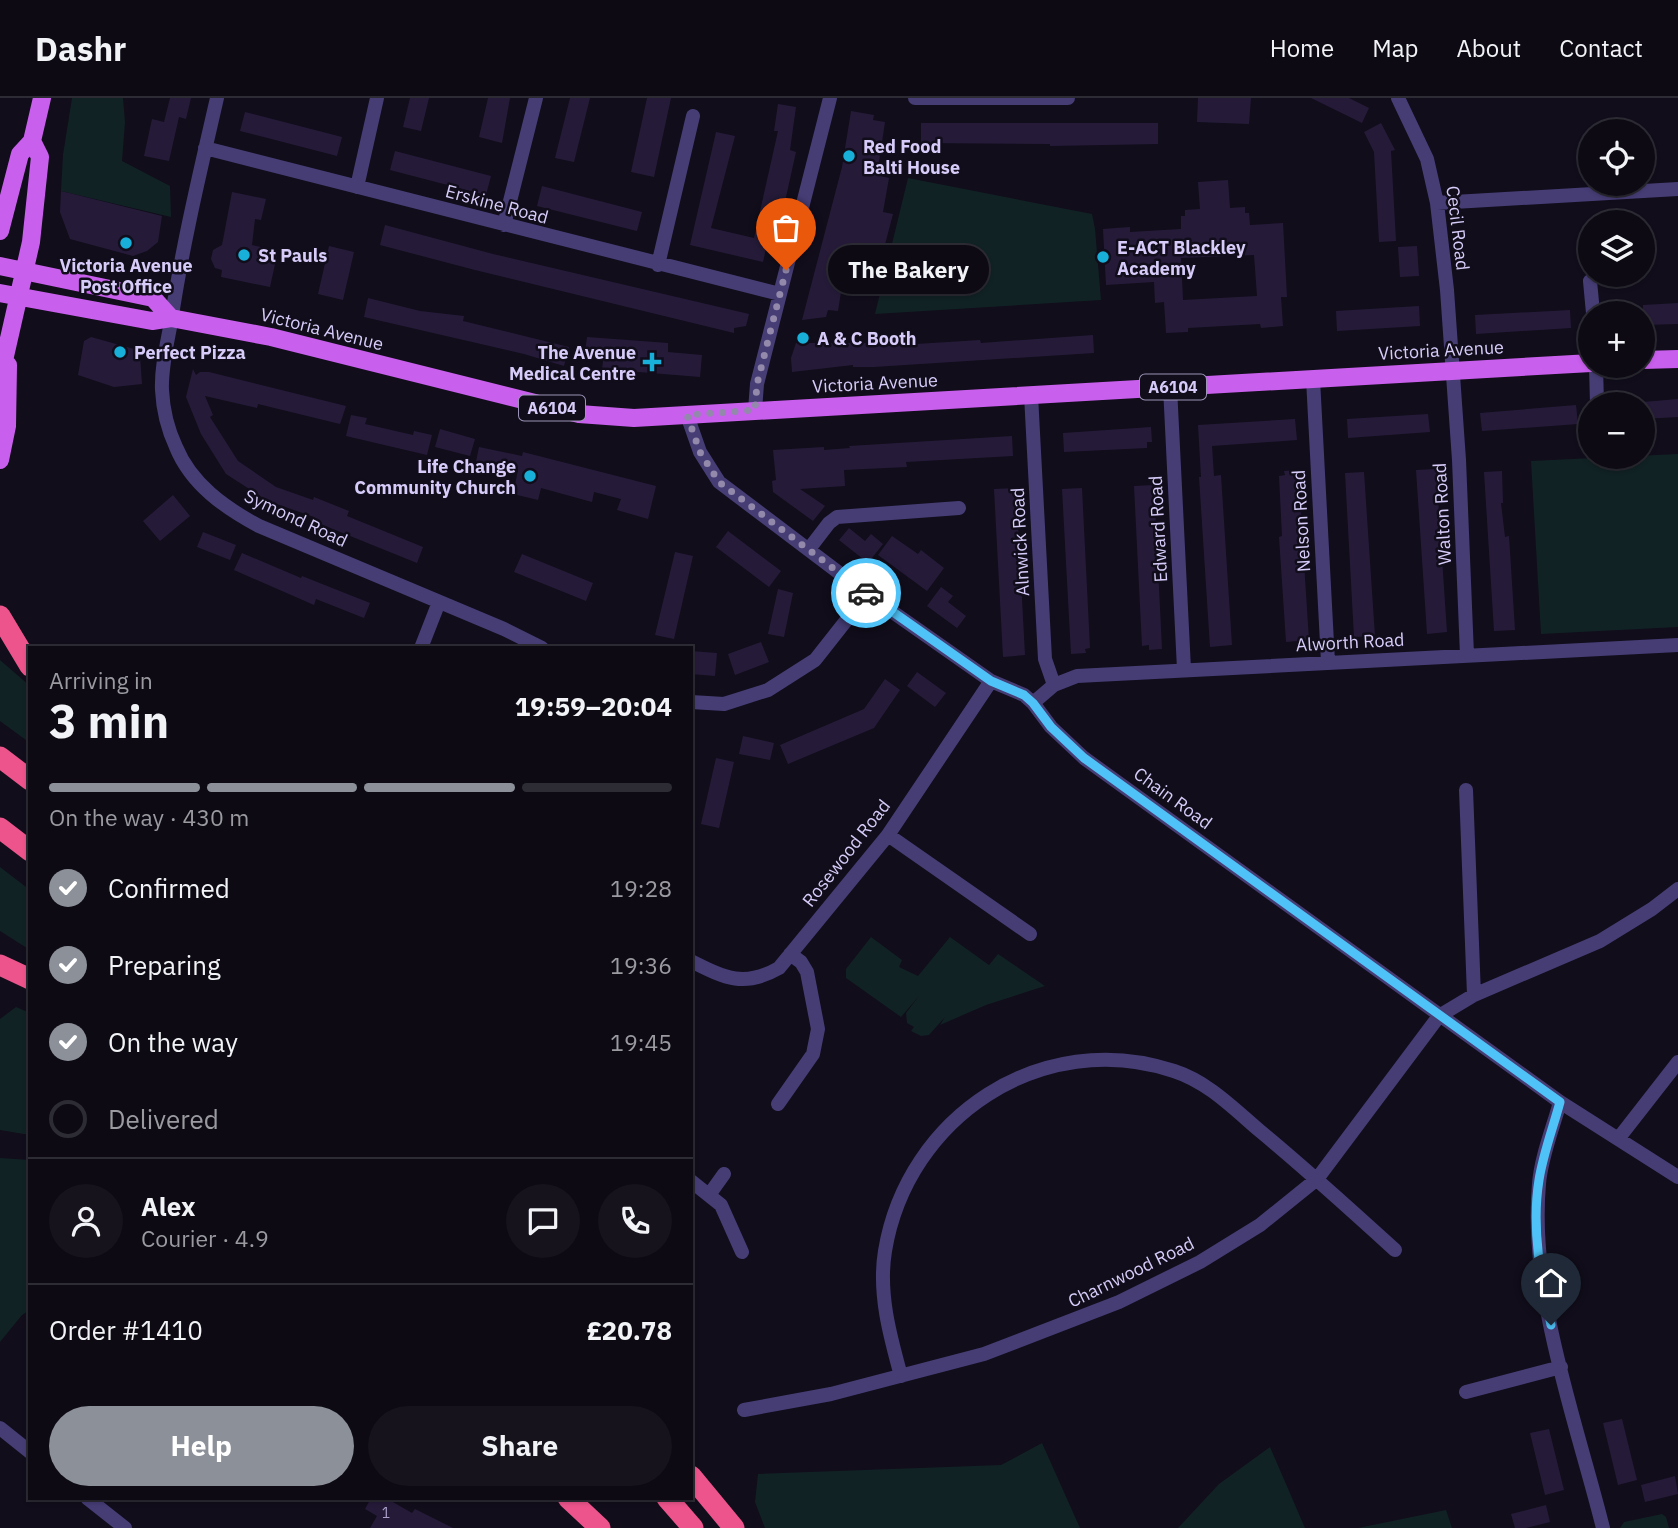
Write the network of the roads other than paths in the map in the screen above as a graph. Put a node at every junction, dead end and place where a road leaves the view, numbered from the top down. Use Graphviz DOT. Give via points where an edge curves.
graph roads {
  1 [pos="42,98"];
  2 [pos="217,98"];
  3 [pos="377,98"];
  4 [pos="536,98"];
  5 [pos="830,98"];
  6 [pos="915,98"];
  7 [pos="1068,98"];
  8 [pos="1398,98"];
  9 [pos="693,116"];
  10 [pos="32,141"];
  11 [pos="205,148"];
  12 [pos="357,187"];
  13 [pos="1678,190"];
  14 [pos="1437,203"];
  15 [pos="504,225"];
  16 [pos="0,231"];
  17 [pos="658,265"];
  18 [pos="11,268"];
  19 [pos="8,294"];
  20 [pos="780,294"];
  21 [pos="172,318"];
  22 [pos="9,340"];
  23 [pos="1678,359"];
  24 [pos="1655,360"];
  25 [pos="1578,364"];
  26 [pos="1452,371"];
  27 [pos="0,378"];
  28 [pos="1313,379"];
  29 [pos="1170,387"];
  30 [pos="1031,395"];
  31 [pos="755,410"];
  32 [pos="687,415"];
  33 [pos="0,460"];
  34 [pos="959,508"];
  35 [pos="809,549"];
  36 [pos="867,594"];
  37 [pos="439,602"];
  38 [pos="0,617"];
  39 [pos="0,641"];
  40 [pos="1678,645"];
  41 [pos="422,646"];
  42 [pos="538,646"];
  43 [pos="1468,655"];
  44 [pos="1328,662"];
  45 [pos="28,664"];
  46 [pos="1184,669"];
  47 [pos="991,681"];
  48 [pos="1054,685"];
  49 [pos="1033,703"];
  50 [pos="693,704"];
  51 [pos="0,757"];
  52 [pos="28,778"];
  53 [pos="1466,790"];
  54 [pos="0,828"];
  55 [pos="888,835"];
  56 [pos="28,849"];
  57 [pos="1678,889"];
  58 [pos="1030,934"];
  59 [pos="790,954"];
  60 [pos="693,962"];
  61 [pos="0,965"];
  62 [pos="28,978"];
  63 [pos="1474,995"];
  64 [pos="1439,1016"];
  65 [pos="1678,1062"];
  66 [pos="773,1083"];
  67 [pos="1560,1102"];
  68 [pos="1618,1139"];
  69 [pos="724,1174"];
  70 [pos="1678,1177"];
  71 [pos="1317,1179"];
  72 [pos="693,1183"];
  73 [pos="709,1195"];
  74 [pos="1395,1250"];
  75 [pos="742,1252"];
  76 [pos="1561,1367"];
  77 [pos="901,1376"];
  78 [pos="1466,1392"];
  79 [pos="744,1410"];
  80 [pos="0,1428"];
  81 [pos="28,1450"];
  82 [pos="693,1478"];
  83 [pos="90,1500"];
  84 [pos="570,1500"];
  85 [pos="586,1500"];
  86 [pos="669,1500"];
  87 [pos="688,1500"];
  88 [pos="125,1528"];
  89 [pos="600,1528"];
  90 [pos="609,1528"];
  91 [pos="694,1528"];
  92 [pos="707,1528"];
  93 [pos="734,1528"];
  94 [pos="1602,1528"];
  1 -- 10 [label="main road"];
  2 -- 11 [label="street, Symond Road"];
  3 -- 12 [label="street"];
  4 -- 15 [label="street"];
  5 -- 20 [label="street"];
  6 -- 7 [label="street"];
  8 -- 14 [label="street, Cecil Road" via="1424,149"];
  9 -- 17 [label="street"];
  10 -- 16 [label="main road" via="20,154"];
  10 -- 18 [label="main road" via="40,158 31,242"];
  11 -- 12 [label="street, Erskine Road"];
  11 -- 21 [label="street, Symond Road"];
  12 -- 15 [label="street, Erskine Road"];
  13 -- 14 [label="street"];
  14 -- 26 [label="street, Cecil Road"];
  15 -- 17 [label="street, Erskine Road"];
  17 -- 20 [label="street, Erskine Road"];
  18 -- 19 [label="main road"];
  18 -- 21 [label="main road, Victoria Avenue / A6104" via="153,298"];
  19 -- 21 [label="main road, Victoria Avenue / A6104" via="152,321"];
  19 -- 22 [label="main road"];
  20 -- 31 [label="street" via="757,384"];
  21 -- 32 [label="main road, Victoria Avenue / A6104" via="271,337 579,414"];
  21 -- 37 [label="street, Symond Road" via="162,388 164,407 177,449 204,488 259,526"];
  22 -- 27 [label="main road"];
  22 -- 33 [label="main road" via="7,426"];
  23 -- 24 [label="main road"];
  25 -- 26 [label="main road, Victoria Avenue / A6104"];
  26 -- 28 [label="main road, Victoria Avenue / A6104"];
  26 -- 43 [label="street, Walton Road"];
  28 -- 29 [label="main road, Victoria Avenue / A6104"];
  28 -- 44 [label="street, Nelson Road"];
  29 -- 30 [label="main road, Victoria Avenue / A6104"];
  29 -- 46 [label="street, Edward Road"];
  30 -- 31 [label="main road, Victoria Avenue / A6104"];
  30 -- 48 [label="street, Alnwick Road" via="1045,659"];
  31 -- 32 [label="main road, Victoria Avenue / A6104"];
  32 -- 35 [label="street, Chain Road" via="700,452 719,482"];
  34 -- 35 [label="street" via="837,517"];
  35 -- 36 [label="street, Chain Road"];
  36 -- 47 [label="street, Chain Road"];
  36 -- 50 [label="street" via="815,660 768,690 724,704"];
  37 -- 41 [label="street"];
  37 -- 42 [label="street, Symond Road"];
  38 -- 45 [label="highway"];
  39 -- 45 [label="highway"];
  40 -- 43 [label="street, Alworth Road"];
  43 -- 44 [label="street, Alworth Road"];
  44 -- 46 [label="street, Alworth Road"];
  46 -- 48 [label="street, Alworth Road" via="1077,676"];
  47 -- 49 [label="street, Chain Road"];
  47 -- 55 [label="street, Rosewood Road"];
  48 -- 49 [label="street, Alworth Road"];
  49 -- 64 [label="street, Chain Road" via="1084,758"];
  51 -- 52 [label="highway"];
  53 -- 63 [label="street"];
  54 -- 56 [label="highway"];
  55 -- 58 [label="street"];
  55 -- 59 [label="street, Rosewood Road"];
  57 -- 63 [label="street" via="1600,941"];
  59 -- 60 [label="street, Rosewood Road" via="779,968 742,980"];
  59 -- 66 [label="street" via="807,972 818,1029 813,1054 782,1098"];
  61 -- 62 [label="highway"];
  63 -- 64 [label="street"];
  64 -- 67 [label="street, Chain Road"];
  64 -- 71 [label="street, Charnwood Road"];
  65 -- 68 [label="street"];
  67 -- 68 [label="street, Chain Road"];
  67 -- 76 [label="street" via="1539,1181 1537,1235 1542,1283"];
  68 -- 70 [label="street, Chain Road"];
  69 -- 73 [label="street"];
  71 -- 74 [label="street"];
  71 -- 77 [label="street, Charnwood Road" via="1260,1226 1158,1284 1027,1339"];
  71 -- 77 [label="street" via="1206,1085 1174,1071 1141,1063 1096,1061 1050,1066 1015,1079 964,1110 938,1135 901,1196 884,1253 884,1296"];
  72 -- 73 [label="street"];
  73 -- 75 [label="street" via="722,1205"];
  76 -- 78 [label="street"];
  76 -- 94 [label="street"];
  77 -- 79 [label="street, Charnwood Road"];
  80 -- 81 [label="street"];
  82 -- 93 [label="highway"];
  83 -- 88 [label="street"];
  84 -- 89 [label="highway"];
  85 -- 90 [label="highway"];
  86 -- 91 [label="highway"];
  87 -- 92 [label="highway"];
}
